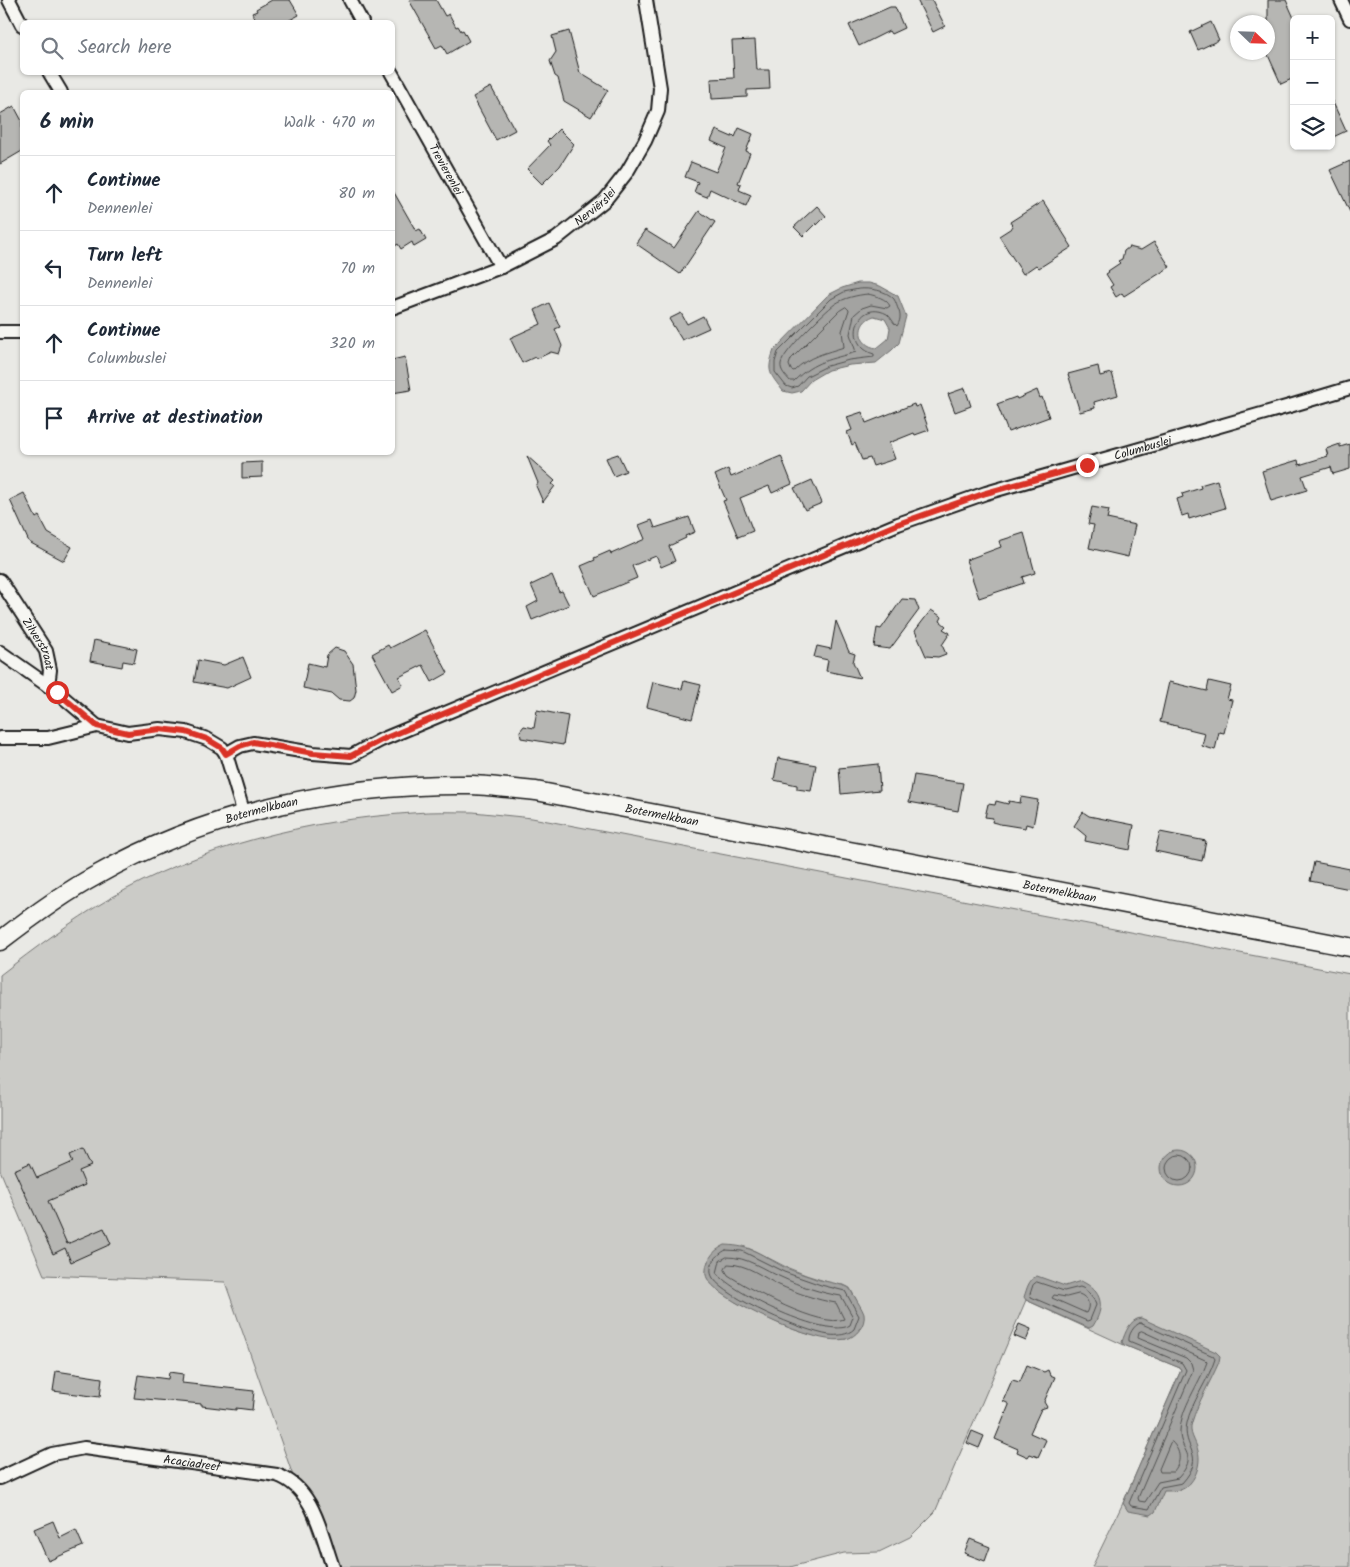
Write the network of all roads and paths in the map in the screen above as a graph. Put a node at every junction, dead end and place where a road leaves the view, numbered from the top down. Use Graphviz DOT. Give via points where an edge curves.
graph roads {
  1 [pos="8,0"];
  2 [pos="350,0"];
  3 [pos="646,0"];
  4 [pos="1341,0"];
  5 [pos="1350,19"];
  6 [pos="361,20"];
  7 [pos="20,21"];
  8 [pos="51,75"];
  9 [pos="393,75"];
  10 [pos="60,90"];
  11 [pos="501,267"];
  12 [pos="395,307"];
  13 [pos="0,332"];
  14 [pos="20,332"];
  15 [pos="1350,388"];
  16 [pos="0,580"];
  17 [pos="0,652"];
  18 [pos="48,686"];
  19 [pos="97,726"];
  20 [pos="0,738"];
  21 [pos="226,754"];
  22 [pos="244,814"];
  23 [pos="0,941"];
  24 [pos="1350,947"];
  25 [pos="0,1478"];
  26 [pos="333,1567"];
  1 -- 7 [label="street"];
  2 -- 6 [label="street"];
  3 -- 11 [label="street, Nerviërslei" via="660,88 658,111 645,141 605,200 556,239"];
  4 -- 5 [label="street"];
  8 -- 10 [label="street"];
  9 -- 11 [label="street, Trevierenlei"];
  11 -- 12 [label="street, Nerviërslei"];
  13 -- 14 [label="street"];
  15 -- 21 [label="street, Columbuslei" via="986,493 898,524 381,740 351,756 253,742"];
  16 -- 18 [label="street, Zilverstraat" via="46,651 50,670"];
  17 -- 18 [label="street"];
  18 -- 19 [label="street"];
  19 -- 20 [label="street" via="48,738"];
  19 -- 21 [label="street" via="128,733 160,729 186,732 207,739"];
  21 -- 22 [label="street"];
  22 -- 23 [label="main road, Botermelkbaan" via="198,828 96,875 44,907"];
  22 -- 24 [label="main road, Botermelkbaan" via="322,796 413,786 474,785 536,791"];
  25 -- 26 [label="street, Acaciadreef" via="52,1454 84,1448 277,1475 292,1483 308,1498"];
}
